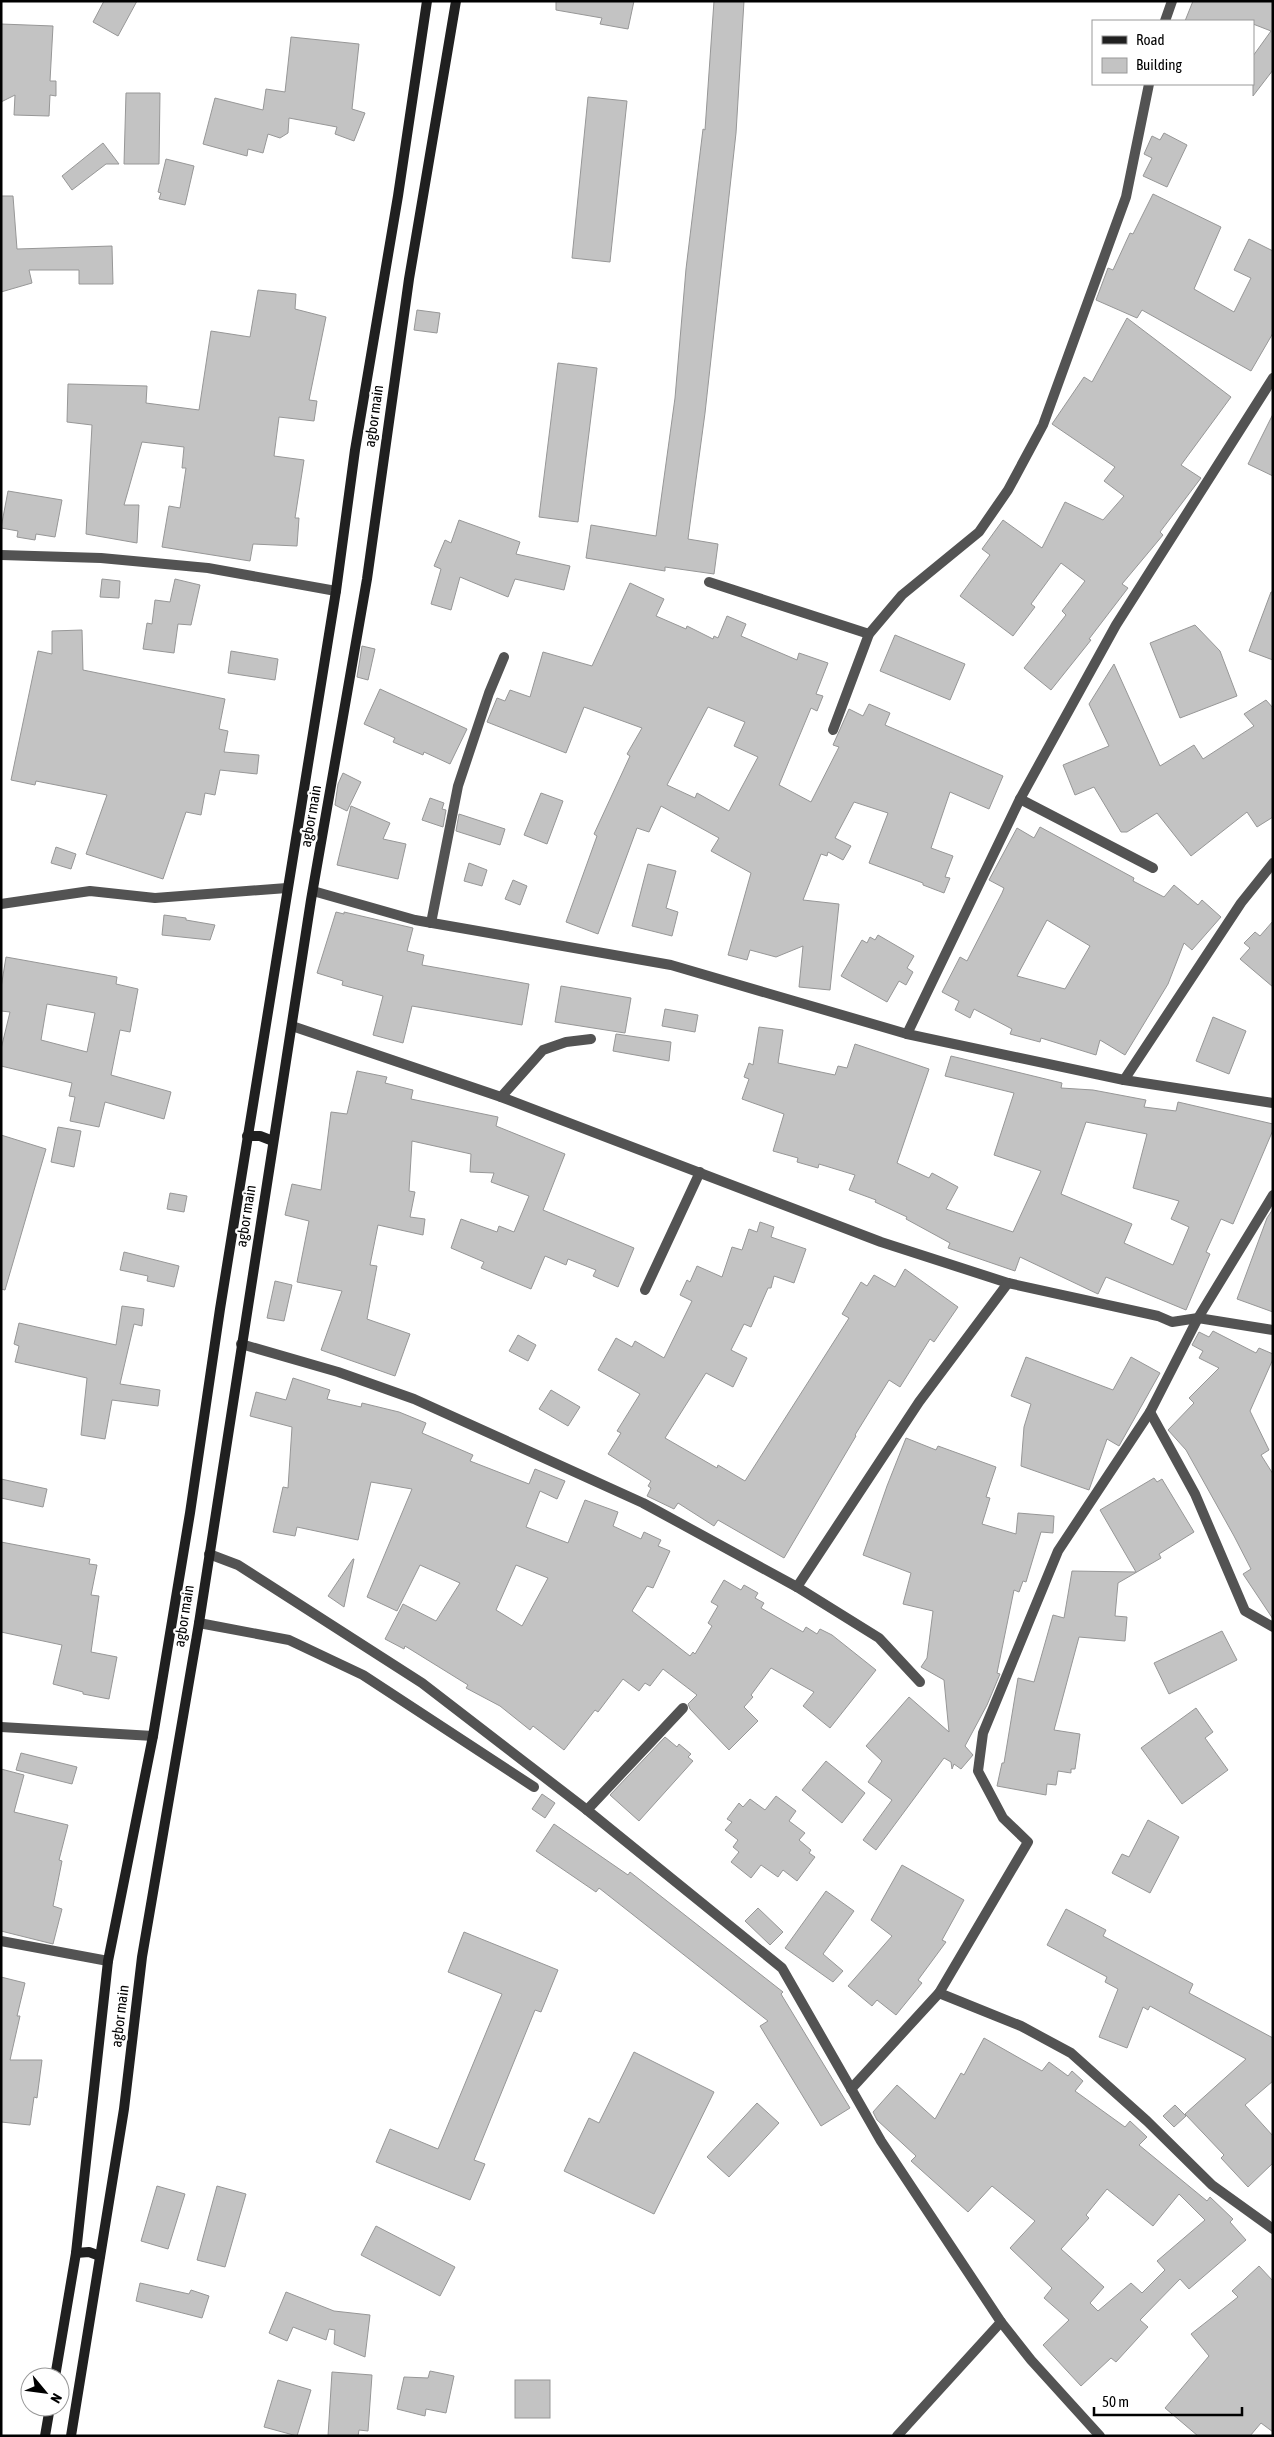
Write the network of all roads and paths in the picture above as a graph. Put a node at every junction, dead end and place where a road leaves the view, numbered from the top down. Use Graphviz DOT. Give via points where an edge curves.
graph roads {
  1 [pos="427,1"];
  2 [pos="456,1"];
  3 [pos="1172,1"];
  4 [pos="1165,20"];
  5 [pos="1149,85"];
  6 [pos="1273,378"];
  7 [pos="1,555"];
  8 [pos="709,582"];
  9 [pos="336,591"];
  10 [pos="869,634"];
  11 [pos="504,657"];
  12 [pos="832,730"];
  13 [pos="1020,799"];
  14 [pos="1273,863"];
  15 [pos="1153,868"];
  16 [pos="287,888"];
  17 [pos="313,891"];
  18 [pos="1,904"];
  19 [pos="431,923"];
  20 [pos="292,1026"];
  21 [pos="907,1034"];
  22 [pos="591,1039"];
  23 [pos="1124,1080"];
  24 [pos="501,1096"];
  25 [pos="1273,1103"];
  26 [pos="247,1136"];
  27 [pos="273,1142"];
  28 [pos="700,1172"];
  29 [pos="1273,1195"];
  30 [pos="1008,1283"];
  31 [pos="645,1290"];
  32 [pos="1198,1318"];
  33 [pos="1273,1330"];
  34 [pos="241,1344"];
  35 [pos="1150,1412"];
  36 [pos="208,1554"];
  37 [pos="797,1588"];
  38 [pos="199,1623"];
  39 [pos="1273,1627"];
  40 [pos="920,1682"];
  41 [pos="683,1708"];
  42 [pos="1,1727"];
  43 [pos="153,1736"];
  44 [pos="534,1787"];
  45 [pos="587,1810"];
  46 [pos="1,1942"];
  47 [pos="108,1961"];
  48 [pos="939,1993"];
  49 [pos="852,2089"];
  50 [pos="1273,2229"];
  51 [pos="76,2253"];
  52 [pos="100,2256"];
  53 [pos="1001,2322"];
  54 [pos="57,2367"];
  55 [pos="48,2417"];
  56 [pos="45,2436"];
  57 [pos="71,2436"];
  58 [pos="897,2436"];
  59 [pos="1100,2436"];
  1 -- 9 [label="main road, agbor main" via="355,450"];
  2 -- 17 [label="main road, agbor main" via="409,280 367,579"];
  3 -- 4 [label="street"];
  5 -- 10 [label="street" via="1126,198 1043,425 1008,490 979,532 902,595"];
  6 -- 13 [label="street" via="1116,625"];
  7 -- 9 [label="street" via="102,558 208,568"];
  8 -- 10 [label="street"];
  9 -- 16 [label="main road, agbor main"];
  10 -- 12 [label="street"];
  11 -- 19 [label="street" via="488,692 458,786"];
  13 -- 15 [label="street"];
  13 -- 21 [label="street"];
  14 -- 23 [label="street" via="1236,910"];
  16 -- 18 [label="street" via="155,898 90,891"];
  16 -- 26 [label="main road, agbor main"];
  17 -- 19 [label="street"];
  17 -- 20 [label="main road, agbor main"];
  19 -- 21 [label="street" via="671,965"];
  20 -- 24 [label="street"];
  20 -- 27 [label="main road, agbor main"];
  21 -- 23 [label="street"];
  22 -- 24 [label="street" via="566,1042 543,1050"];
  23 -- 25 [label="street"];
  24 -- 28 [label="street"];
  26 -- 27 [label="main road" via="260,1136"];
  26 -- 43 [label="main road, agbor main"];
  27 -- 34 [label="main road, agbor main"];
  28 -- 30 [label="street" via="881,1242"];
  28 -- 31 [label="street"];
  29 -- 32 [label="street"];
  30 -- 32 [label="street" via="1158,1316 1172,1322"];
  30 -- 37 [label="street" via="919,1402"];
  32 -- 33 [label="street"];
  32 -- 35 [label="street"];
  34 -- 36 [label="main road, agbor main"];
  34 -- 37 [label="street" via="338,1372 414,1399 642,1503"];
  35 -- 39 [label="street" via="1195,1494 1245,1611"];
  35 -- 48 [label="street" via="1058,1551 983,1733 978,1771 1003,1818 1028,1842"];
  36 -- 38 [label="main road, agbor main"];
  36 -- 45 [label="street" via="238,1565 422,1683"];
  37 -- 40 [label="street" via="879,1638"];
  38 -- 44 [label="street" via="289,1640 363,1675"];
  38 -- 52 [label="main road, agbor main" via="142,1956 124,2109"];
  41 -- 45 [label="street"];
  42 -- 43 [label="street"];
  43 -- 47 [label="main road, agbor main"];
  45 -- 49 [label="street" via="782,1968"];
  46 -- 47 [label="street"];
  47 -- 51 [label="main road, agbor main"];
  48 -- 49 [label="street"];
  48 -- 50 [label="street" via="1020,2026 1071,2053 1212,2185"];
  49 -- 53 [label="street" via="881,2141"];
  51 -- 52 [label="main road" via="89,2252"];
  51 -- 54 [label="main road, agbor main"];
  52 -- 57 [label="main road, agbor main"];
  53 -- 58 [label="street"];
  53 -- 59 [label="street" via="1030,2360"];
  55 -- 56 [label="main road"];
}
